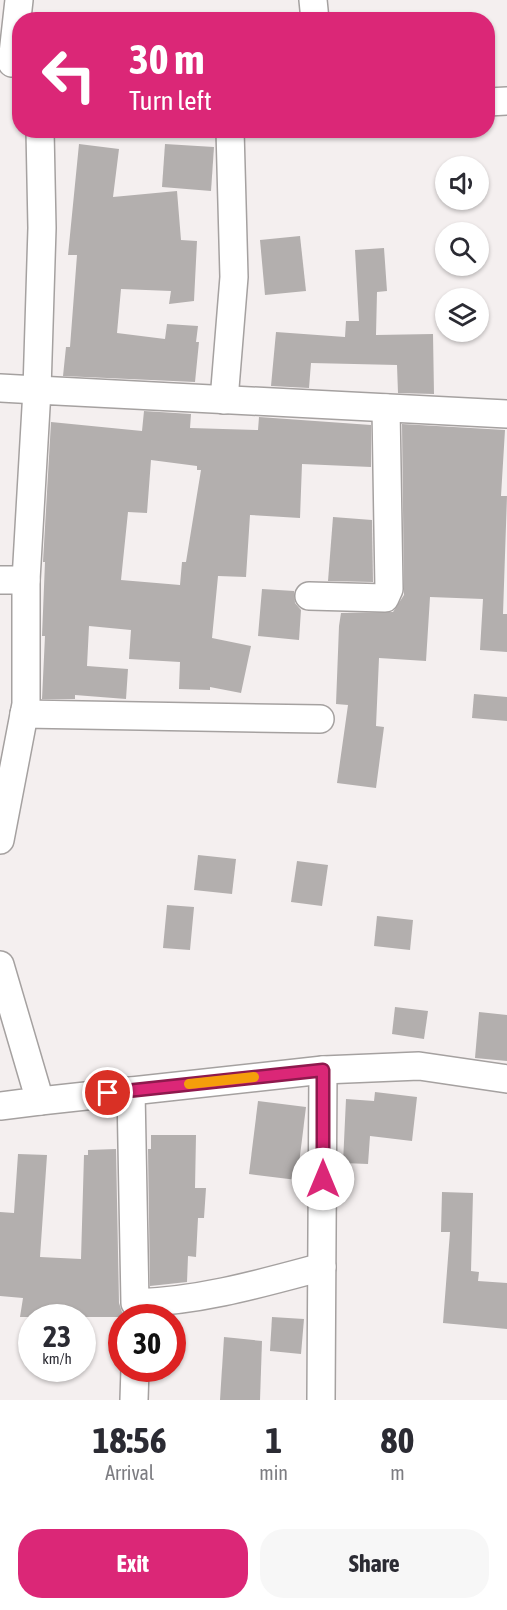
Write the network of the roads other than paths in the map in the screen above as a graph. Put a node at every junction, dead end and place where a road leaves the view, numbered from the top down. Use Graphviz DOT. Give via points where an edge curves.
graph roads {
  1 [pos="40,138"];
  2 [pos="230,138"];
  3 [pos="0,388"];
  4 [pos="37,390"];
  5 [pos="224,400"];
  6 [pos="386,408"];
  7 [pos="507,414"];
  8 [pos="13,580"];
  9 [pos="309,596"];
  10 [pos="24,714"];
  11 [pos="320,719"];
  12 [pos="0,840"];
  13 [pos="0,965"];
  14 [pos="323,1070"];
  15 [pos="507,1079"];
  16 [pos="131,1091"];
  17 [pos="40,1101"];
  18 [pos="0,1106"];
  19 [pos="322,1267"];
  20 [pos="135,1304"];
  21 [pos="167,1304"];
  22 [pos="135,1382"];
  23 [pos="134,1400"];
  24 [pos="321,1400"];
  1 -- 4 [label="street"];
  2 -- 5 [label="street" via="234,277"];
  3 -- 4 [label="street"];
  4 -- 5 [label="street"];
  4 -- 8 [label="street"];
  5 -- 6 [label="street"];
  6 -- 7 [label="street"];
  6 -- 9 [label="street" via="389,589 385,598"];
  8 -- 10 [label="street"];
  10 -- 11 [label="street"];
  10 -- 12 [label="street"];
  13 -- 17 [label="street"];
  14 -- 15 [label="street" via="419,1066"];
  14 -- 16 [label="street"];
  14 -- 19 [label="street"];
  16 -- 17 [label="street"];
  16 -- 20 [label="street"];
  17 -- 18 [label="street"];
  19 -- 21 [label="street"];
  19 -- 24 [label="street"];
  22 -- 23 [label="street"];
}
